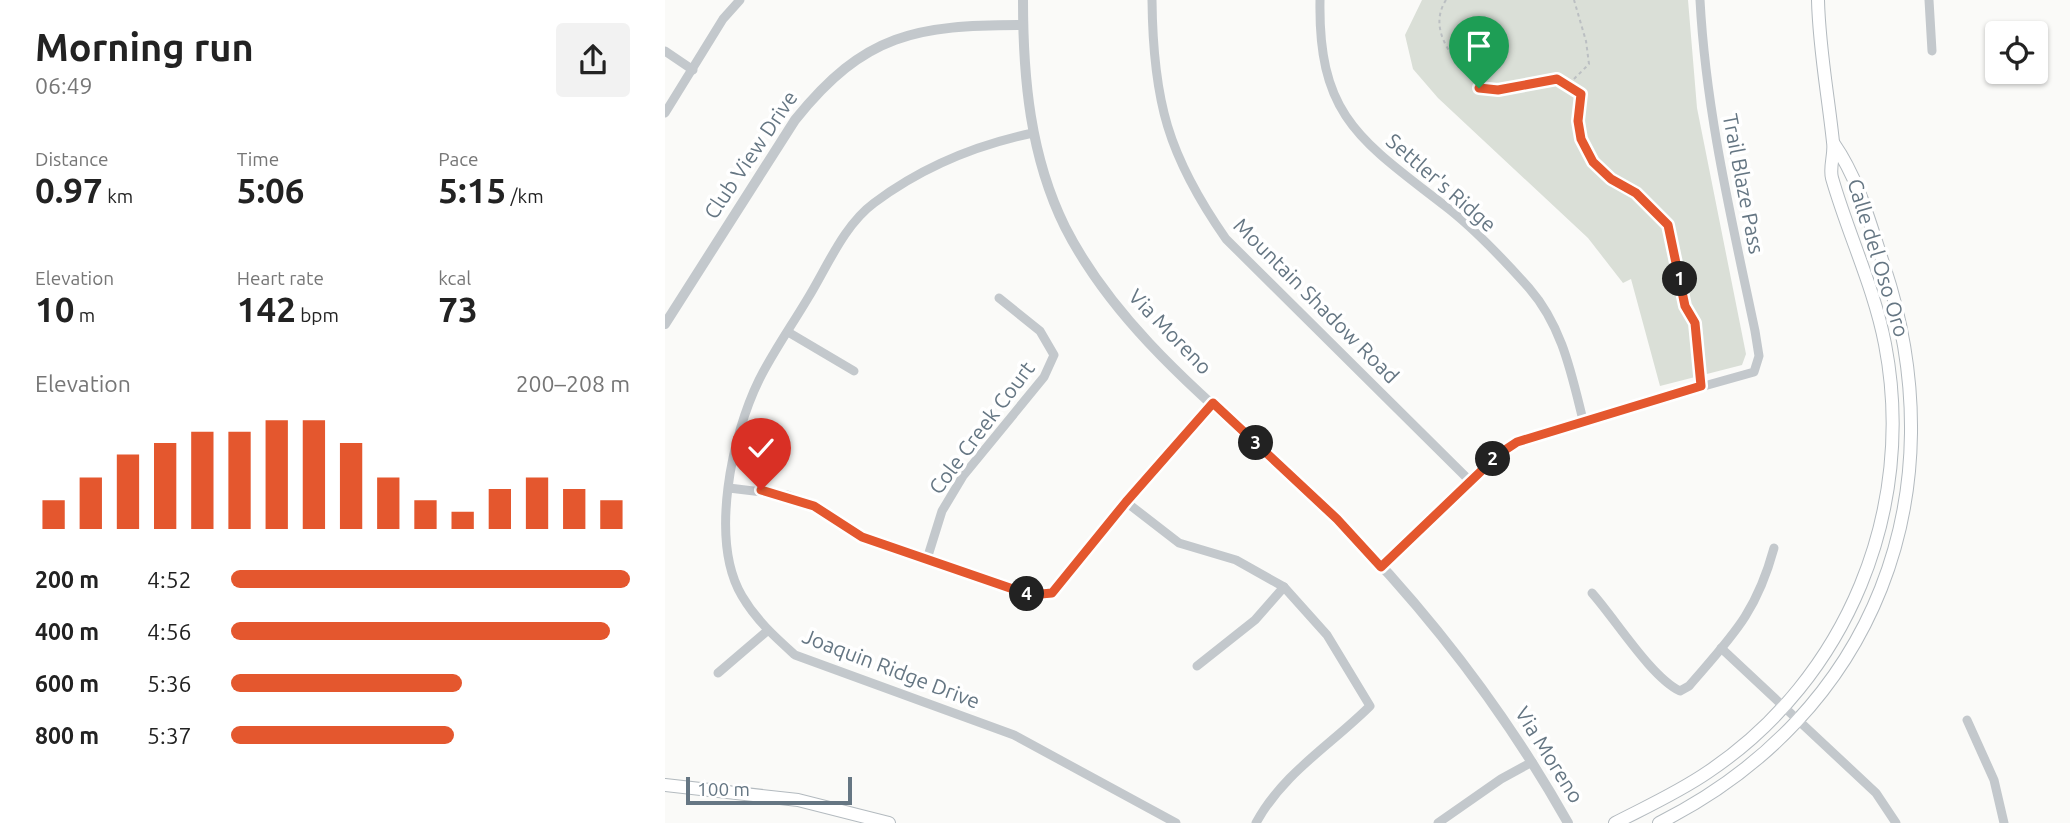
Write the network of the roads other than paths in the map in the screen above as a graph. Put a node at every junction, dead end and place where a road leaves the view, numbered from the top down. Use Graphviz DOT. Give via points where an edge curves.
graph roads {
  1 [pos="740,0"];
  2 [pos="1023,0"];
  3 [pos="1152,0"];
  4 [pos="1319,0"];
  5 [pos="1700,0"];
  6 [pos="1818,0"];
  7 [pos="1929,0"];
  8 [pos="1023,25"];
  9 [pos="665,51"];
  10 [pos="1932,51"];
  11 [pos="693,70"];
  12 [pos="665,113"];
  13 [pos="1033,133"];
  14 [pos="1834,144"];
  15 [pos="999,298"];
  16 [pos="665,324"];
  17 [pos="788,332"];
  18 [pos="853,371"];
  19 [pos="1213,403"];
  20 [pos="1583,420"];
  21 [pos="1470,481"];
  22 [pos="1889,482"];
  23 [pos="1909,486"];
  24 [pos="729,488"];
  25 [pos="1126,502"];
  26 [pos="1773,548"];
  27 [pos="927,559"];
  28 [pos="1381,567"];
  29 [pos="1284,587"];
  30 [pos="1592,593"];
  31 [pos="767,631"];
  32 [pos="1721,648"];
  33 [pos="1197,666"];
  34 [pos="718,673"];
  35 [pos="1784,707"];
  36 [pos="1797,720"];
  37 [pos="1967,720"];
  38 [pos="1532,762"];
  39 [pos="665,785"];
  40 [pos="889,823"];
  41 [pos="1176,823"];
  42 [pos="1256,823"];
  43 [pos="1438,823"];
  44 [pos="1568,823"];
  45 [pos="1615,823"];
  46 [pos="1659,823"];
  47 [pos="1896,823"];
  48 [pos="2004,823"];
  1 -- 11 [label="street" via="723,19"];
  2 -- 8 [label="street, Via Moreno"];
  3 -- 21 [label="street, Mountain Shadow Road" via="1159,101 1170,143 1195,195 1226,239"];
  4 -- 20 [label="street, Settler's Ridge" via="1321,60 1344,114 1372,148 1448,208 1529,289 1560,337"];
  5 -- 20 [label="street, Trail Blaze Pass" via="1703,65 1718,156 1759,356 1754,372"];
  6 -- 14 [label="main road, Calle del Oso Oro" via="1821,62"];
  7 -- 10 [label="street"];
  8 -- 13 [label="street, Via Moreno"];
  8 -- 16 [label="street, Club View Drive" via="920,31 884,43 851,62 815,94 795,120"];
  9 -- 11 [label="street"];
  11 -- 12 [label="street"];
  13 -- 17 [label="street, Joaquin Ridge Drive" via="970,149 872,204 846,234"];
  13 -- 19 [label="street, Via Moreno" via="1065,226 1096,278 1150,343"];
  14 -- 22 [label="main road, Calle del Oso Oro" via="1831,175 1886,345 1893,426"];
  14 -- 23 [label="main road, Calle del Oso Oro" via="1850,167 1897,307 1912,387"];
  15 -- 27 [label="street, Cole Creek Court" via="1040,331 1054,355 1044,377 963,475 942,511"];
  17 -- 18 [label="street"];
  17 -- 24 [label="street, Joaquin Ridge Drive" via="759,380 740,428"];
  19 -- 25 [label="street"];
  19 -- 28 [label="street, Via Moreno"];
  20 -- 21 [label="street" via="1517,442"];
  21 -- 28 [label="street"];
  22 -- 23 [label="main road"];
  22 -- 35 [label="main road, Calle del Oso Oro" via="1875,551 1851,610 1836,638"];
  23 -- 36 [label="main road, Calle del Oso Oro" via="1899,535 1861,631"];
  24 -- 27 [label="street" via="787,495 814,506 862,537"];
  24 -- 31 [label="street, Joaquin Ridge Drive" via="725,526 730,561 741,594"];
  25 -- 27 [label="street" via="1052,593 1030,595"];
  25 -- 29 [label="street" via="1179,543 1236,560"];
  26 -- 32 [label="street" via="1764,585 1747,617"];
  28 -- 38 [label="street, Via Moreno" via="1475,676"];
  29 -- 33 [label="street" via="1255,620"];
  29 -- 42 [label="street" via="1327,635 1370,705 1303,763"];
  30 -- 32 [label="street" via="1653,670 1680,691"];
  31 -- 34 [label="street"];
  31 -- 41 [label="street, Joaquin Ridge Drive" via="795,655 1014,736"];
  32 -- 35 [label="street"];
  35 -- 36 [label="street"];
  35 -- 45 [label="main road, Calle del Oso Oro" via="1707,773"];
  36 -- 46 [label="main road, Calle del Oso Oro" via="1743,772 1712,795"];
  36 -- 47 [label="street" via="1875,793"];
  37 -- 48 [label="street" via="1994,780"];
  38 -- 43 [label="street"];
  38 -- 44 [label="street, Via Moreno"];
  39 -- 40 [label="main road" via="798,800"];
}
